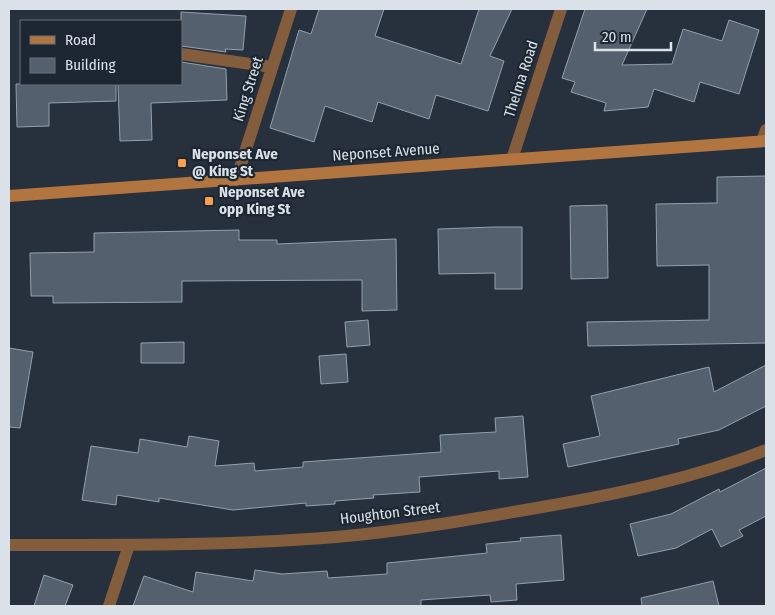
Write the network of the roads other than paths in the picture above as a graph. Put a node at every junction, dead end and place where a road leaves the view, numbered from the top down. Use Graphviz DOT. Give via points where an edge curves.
graph roads {
  1 [pos="291,9"];
  2 [pos="561,9"];
  3 [pos="182,54"];
  4 [pos="272,67"];
  5 [pos="765,137"];
  6 [pos="512,159"];
  7 [pos="236,180"];
  8 [pos="9,197"];
  9 [pos="766,450"];
  10 [pos="9,545"];
  11 [pos="129,545"];
  12 [pos="109,606"];
  1 -- 4 [label="street, King Street"];
  2 -- 6 [label="street, Thelma Road"];
  3 -- 4 [label="street"];
  4 -- 7 [label="street, King Street"];
  5 -- 6 [label="main road, Neponset Avenue"];
  6 -- 7 [label="main road, Neponset Avenue"];
  7 -- 8 [label="main road, Neponset Avenue"];
  9 -- 11 [label="street, Houghton Street" via="657,484 468,520 337,537"];
  10 -- 11 [label="street, Houghton Street"];
  11 -- 12 [label="street"];
}
